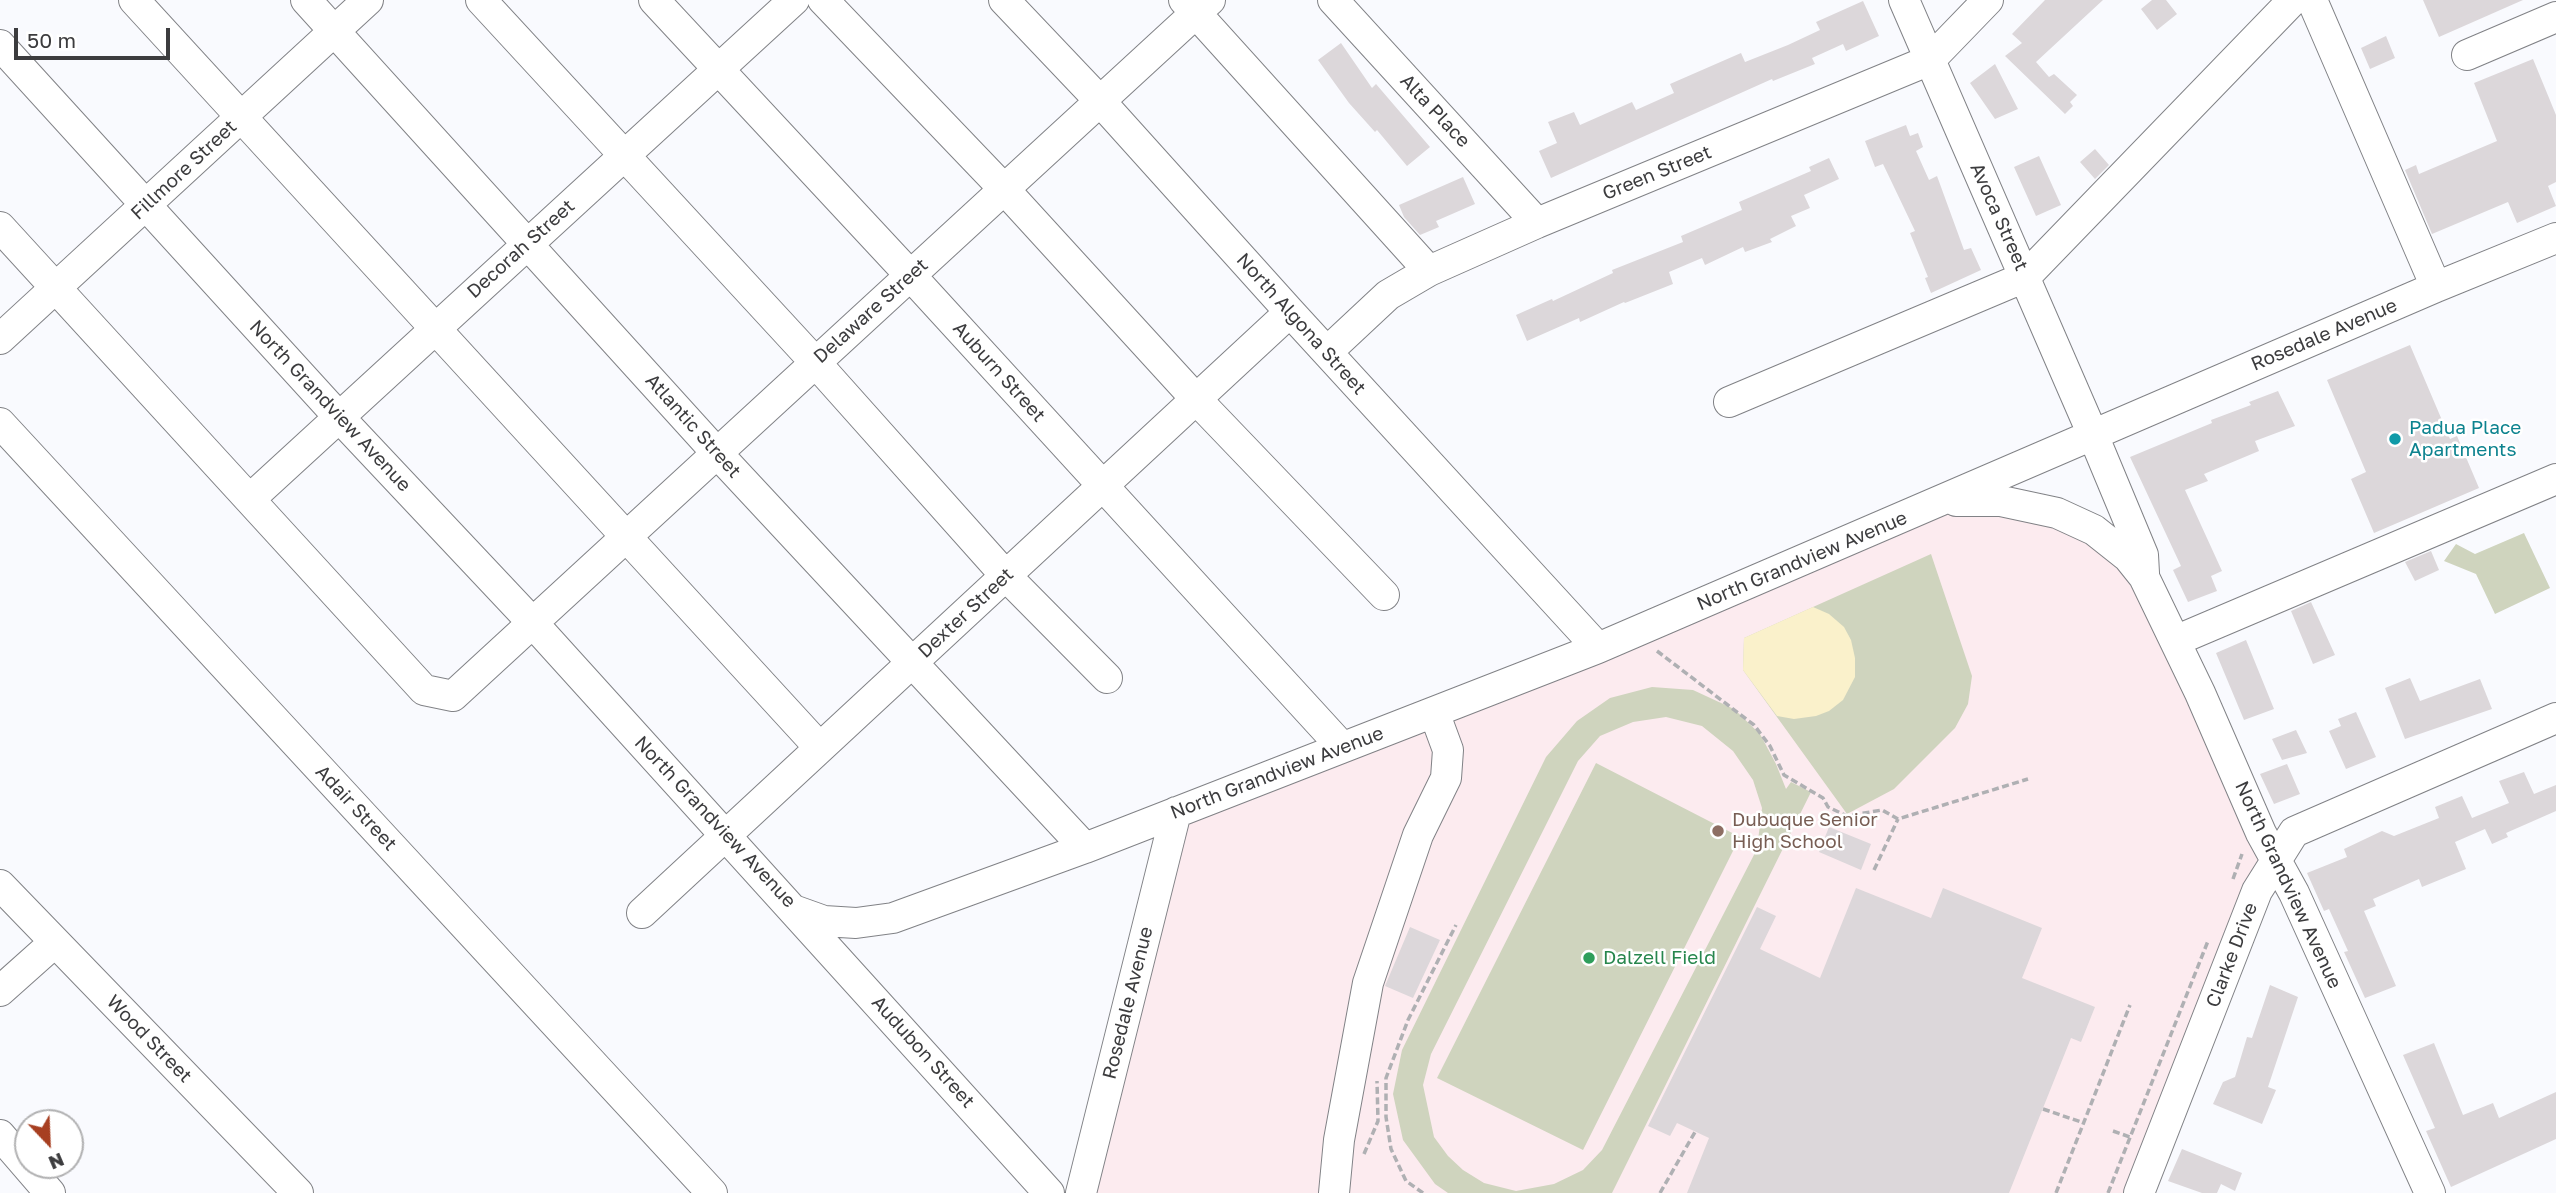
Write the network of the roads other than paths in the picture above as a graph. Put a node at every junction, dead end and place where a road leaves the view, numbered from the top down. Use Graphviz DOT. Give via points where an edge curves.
graph roads {
  1 [pos="134,0"];
  2 [pos="306,0"];
  3 [pos="368,0"];
  4 [pos="481,0"];
  5 [pos="654,0"];
  6 [pos="794,0"];
  7 [pos="823,0"];
  8 [pos="1004,0"];
  9 [pos="1333,0"];
  10 [pos="1904,0"];
  11 [pos="1988,0"];
  12 [pos="2293,0"];
  13 [pos="2312,0"];
  14 [pos="1196,4"];
  15 [pos="2556,17"];
  16 [pos="334,31"];
  17 [pos="0,45"];
  18 [pos="2467,55"];
  19 [pos="1930,60"];
  20 [pos="719,70"];
  21 [pos="1100,101"];
  22 [pos="241,117"];
  23 [pos="624,156"];
  24 [pos="1004,189"];
  25 [pos="146,204"];
  26 [pos="1538,223"];
  27 [pos="0,227"];
  28 [pos="2556,238"];
  29 [pos="527,244"];
  30 [pos="1429,271"];
  31 [pos="911,275"];
  32 [pos="2025,277"];
  33 [pos="2437,287"];
  34 [pos="56,288"];
  35 [pos="1290,312"];
  36 [pos="435,328"];
  37 [pos="0,340"];
  38 [pos="1327,352"];
  39 [pos="815,362"];
  40 [pos="1196,399"];
  41 [pos="1729,402"];
  42 [pos="338,416"];
  43 [pos="0,423"];
  44 [pos="2094,435"];
  45 [pos="716,452"];
  46 [pos="2556,479"];
  47 [pos="1102,486"];
  48 [pos="250,499"];
  49 [pos="1943,501"];
  50 [pos="625,536"];
  51 [pos="1006,576"];
  52 [pos="2144,577"];
  53 [pos="1384,595"];
  54 [pos="531,621"];
  55 [pos="2175,641"];
  56 [pos="1598,648"];
  57 [pos="913,662"];
  58 [pos="1107,678"];
  59 [pos="1434,712"];
  60 [pos="2556,718"];
  61 [pos="1342,747"];
  62 [pos="820,748"];
  63 [pos="1176,812"];
  64 [pos="725,836"];
  65 [pos="1085,848"];
  66 [pos="2275,860"];
  67 [pos="0,885"];
  68 [pos="796,911"];
  69 [pos="642,913"];
  70 [pos="55,942"];
  71 [pos="0,991"];
  72 [pos="0,1135"];
  73 [pos="50,1193"];
  74 [pos="298,1193"];
  75 [pos="712,1193"];
  76 [pos="1049,1193"];
  77 [pos="1081,1193"];
  78 [pos="1334,1193"];
  79 [pos="2139,1193"];
  80 [pos="2430,1193"];
  1 -- 22 [label="street"];
  2 -- 16 [label="street, Atlantic Street"];
  3 -- 16 [label="street, Fillmore Street"];
  4 -- 23 [label="street"];
  5 -- 20 [label="street, Auburn Street"];
  6 -- 20 [label="street, Decorah Street"];
  7 -- 24 [label="street"];
  8 -- 21 [label="street, North Algona Street"];
  9 -- 26 [label="street, Alta Place"];
  10 -- 19 [label="street, Avoca Street"];
  11 -- 19 [label="street, Green Street"];
  12 -- 32 [label="street"];
  13 -- 33 [label="street"];
  14 -- 21 [label="street, Delaware Street"];
  14 -- 30 [label="street"];
  15 -- 18 [label="street"];
  16 -- 22 [label="street, Fillmore Street"];
  16 -- 29 [label="street, Atlantic Street"];
  17 -- 25 [label="street, North Grandview Avenue"];
  19 -- 26 [label="street, Green Street"];
  19 -- 32 [label="street, Avoca Street"];
  20 -- 23 [label="street, Decorah Street"];
  20 -- 31 [label="street, Auburn Street"];
  21 -- 24 [label="street, Delaware Street"];
  21 -- 35 [label="street, North Algona Street"];
  22 -- 25 [label="street, Fillmore Street"];
  22 -- 36 [label="street"];
  23 -- 29 [label="street, Decorah Street"];
  23 -- 39 [label="street"];
  24 -- 31 [label="street, Delaware Street"];
  24 -- 40 [label="street"];
  25 -- 34 [label="street, Fillmore Street"];
  25 -- 42 [label="street, North Grandview Avenue"];
  26 -- 30 [label="street, Green Street"];
  27 -- 34 [label="street"];
  28 -- 33 [label="street, Rosedale Avenue"];
  29 -- 36 [label="street, Decorah Street"];
  29 -- 45 [label="street, Atlantic Street"];
  30 -- 38 [label="street, Green Street" via="1388,295"];
  31 -- 39 [label="street, Delaware Street"];
  31 -- 47 [label="street, Auburn Street"];
  32 -- 41 [label="street"];
  32 -- 44 [label="street, Avoca Street"];
  33 -- 44 [label="street, Rosedale Avenue"];
  34 -- 37 [label="street, Fillmore Street"];
  34 -- 48 [label="street"];
  35 -- 38 [label="street, North Algona Street"];
  35 -- 40 [label="street, Dexter Street"];
  36 -- 42 [label="street, Decorah Street"];
  36 -- 50 [label="street"];
  38 -- 56 [label="street, North Algona Street"];
  39 -- 45 [label="street, Delaware Street"];
  39 -- 51 [label="street"];
  40 -- 47 [label="street, Dexter Street"];
  40 -- 53 [label="street"];
  42 -- 48 [label="street, Decorah Street"];
  42 -- 54 [label="street, North Grandview Avenue"];
  43 -- 75 [label="street, Adair Street"];
  44 -- 49 [label="street, North Grandview Avenue"];
  44 -- 52 [label="street, North Grandview Avenue" via="2143,555"];
  45 -- 50 [label="street, Delaware Street"];
  45 -- 57 [label="street, Atlantic Street"];
  46 -- 55 [label="street"];
  47 -- 51 [label="street, Dexter Street"];
  47 -- 61 [label="street, Auburn Street"];
  48 -- 54 [label="street, Delaware Street" via="424,690 453,696"];
  49 -- 52 [label="street, North Grandview Avenue" via="2001,501 2057,513 2094,530 2128,556"];
  49 -- 56 [label="street, North Grandview Avenue"];
  50 -- 54 [label="street, Delaware Street"];
  50 -- 62 [label="street"];
  51 -- 57 [label="street, Dexter Street"];
  51 -- 58 [label="street"];
  52 -- 55 [label="street, North Grandview Avenue"];
  54 -- 64 [label="street, North Grandview Avenue"];
  55 -- 66 [label="street, North Grandview Avenue"];
  56 -- 59 [label="street, North Grandview Avenue"];
  57 -- 62 [label="street, Dexter Street"];
  57 -- 65 [label="street, Atlantic Street"];
  59 -- 61 [label="street, North Grandview Avenue"];
  59 -- 78 [label="street" via="1448,750 1446,778 1418,835 1368,983 1339,1140"];
  60 -- 66 [label="street, Clarke Drive" via="2294,832"];
  61 -- 63 [label="street, North Grandview Avenue"];
  62 -- 64 [label="street, Dexter Street"];
  63 -- 65 [label="street, North Grandview Avenue"];
  63 -- 77 [label="street, Rosedale Avenue"];
  64 -- 68 [label="street, North Grandview Avenue"];
  64 -- 69 [label="street, Dexter Street"];
  65 -- 68 [label="street, North Grandview Avenue" via="893,918 824,921"];
  66 -- 79 [label="street, Clarke Drive" via="2257,891"];
  66 -- 80 [label="street, North Grandview Avenue"];
  67 -- 70 [label="street, Wood Street"];
  68 -- 76 [label="street, Audubon Street"];
  70 -- 71 [label="street"];
  70 -- 74 [label="street, Wood Street"];
  72 -- 73 [label="street"];
}
